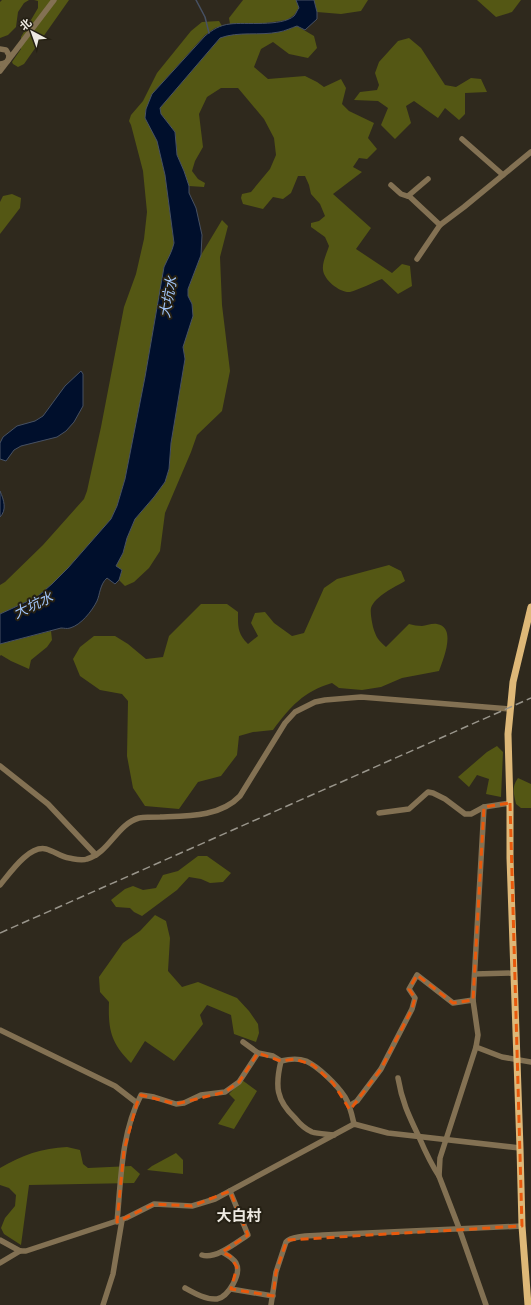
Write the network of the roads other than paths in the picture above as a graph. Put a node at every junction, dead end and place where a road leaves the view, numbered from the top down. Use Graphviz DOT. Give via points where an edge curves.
graph roads {
  1 [pos="54,0"];
  2 [pos="21,43"];
  3 [pos="1,49"];
  4 [pos="7,61"];
  5 [pos="0,64"];
  6 [pos="0,71"];
  7 [pos="462,139"];
  8 [pos="531,152"];
  9 [pos="503,175"];
  10 [pos="428,179"];
  11 [pos="391,185"];
  12 [pos="408,196"];
  13 [pos="440,225"];
  14 [pos="417,259"];
  15 [pos="531,607"];
  16 [pos="510,709"];
  17 [pos="0,766"];
  18 [pos="510,803"];
  19 [pos="484,807"];
  20 [pos="379,813"];
  21 [pos="96,855"];
  22 [pos="0,884"];
  23 [pos="514,973"];
  24 [pos="475,974"];
  25 [pos="473,1000"];
  26 [pos="0,1030"];
  27 [pos="243,1042"];
  28 [pos="476,1047"];
  29 [pos="258,1053"];
  30 [pos="517,1059"];
  31 [pos="281,1061"];
  32 [pos="531,1062"];
  33 [pos="398,1078"];
  34 [pos="137,1103"];
  35 [pos="349,1106"];
  36 [pos="354,1124"];
  37 [pos="334,1135"];
  38 [pos="418,1136"];
  39 [pos="446,1140"];
  40 [pos="520,1148"];
  41 [pos="439,1176"];
  42 [pos="230,1191"];
  43 [pos="119,1221"];
  44 [pos="522,1226"];
  45 [pos="459,1228"];
  46 [pos="0,1240"];
  47 [pos="20,1251"];
  48 [pos="222,1252"];
  49 [pos="202,1254"];
  50 [pos="0,1263"];
  51 [pos="184,1288"];
  52 [pos="231,1289"];
  53 [pos="273,1296"];
  54 [pos="103,1305"];
  55 [pos="271,1305"];
  56 [pos="486,1305"];
  57 [pos="528,1305"];
  1 -- 2 [label="street"];
  2 -- 3 [label="street" via="13,48"];
  2 -- 4 [label="street"];
  3 -- 4 [label="street" via="8,52"];
  4 -- 5 [label="street"];
  4 -- 6 [label="street"];
  7 -- 9 [label="street"];
  8 -- 9 [label="street"];
  9 -- 13 [label="street"];
  10 -- 12 [label="street"];
  11 -- 12 [label="street" via="401,194"];
  12 -- 13 [label="street"];
  13 -- 14 [label="street"];
  15 -- 16 [label="main road" via="513,682"];
  16 -- 18 [label="main road"];
  16 -- 21 [label="street" via="361,697 315,702 295,712 285,723 240,796 233,803 221,810 196,815 138,818 128,824"];
  17 -- 21 [label="street" via="48,804"];
  18 -- 19 [label="street"];
  18 -- 23 [label="main road"];
  19 -- 20 [label="street" via="471,814 465,814 445,799 428,792 409,809"];
  19 -- 24 [label="street"];
  21 -- 22 [label="street" via="86,860 78,860 63,857 47,849 36,850 28,854"];
  23 -- 24 [label="street"];
  23 -- 30 [label="main road"];
  24 -- 25 [label="street"];
  25 -- 28 [label="street" via="478,1035"];
  25 -- 35 [label="street" via="453,1003 417,976 409,989 415,998 412,1009 381,1069 357,1101"];
  26 -- 34 [label="street" via="114,1086"];
  27 -- 29 [label="street"];
  28 -- 30 [label="street"];
  28 -- 39 [label="street"];
  29 -- 31 [label="street" via="273,1056"];
  29 -- 34 [label="street" via="239,1082 225,1092 201,1095 176,1104 141,1095"];
  30 -- 32 [label="street"];
  30 -- 40 [label="main road"];
  31 -- 35 [label="street" via="295,1059 313,1065 333,1083"];
  31 -- 37 [label="street" via="277,1088 284,1106 302,1126 312,1132"];
  33 -- 38 [label="street" via="401,1096"];
  34 -- 43 [label="street" via="124,1150"];
  35 -- 36 [label="street"];
  36 -- 37 [label="street"];
  36 -- 38 [label="street" via="388,1133"];
  37 -- 42 [label="street"];
  38 -- 39 [label="street"];
  38 -- 41 [label="street"];
  39 -- 40 [label="street"];
  39 -- 41 [label="street" via="440,1158"];
  40 -- 44 [label="main road"];
  41 -- 45 [label="street"];
  42 -- 43 [label="street" via="192,1206 154,1204"];
  42 -- 48 [label="street" via="248,1235"];
  43 -- 47 [label="street" via="26,1252"];
  43 -- 54 [label="street" via="113,1274"];
  44 -- 45 [label="street"];
  44 -- 57 [label="main road"];
  45 -- 53 [label="street" via="323,1235 288,1240 276,1272"];
  45 -- 56 [label="street"];
  46 -- 47 [label="street"];
  47 -- 50 [label="street"];
  48 -- 49 [label="street" via="205,1256"];
  48 -- 52 [label="street" via="230,1256 237,1267"];
  51 -- 52 [label="street" via="206,1298 216,1299 222,1298"];
  52 -- 53 [label="street"];
  53 -- 55 [label="street"];
}
